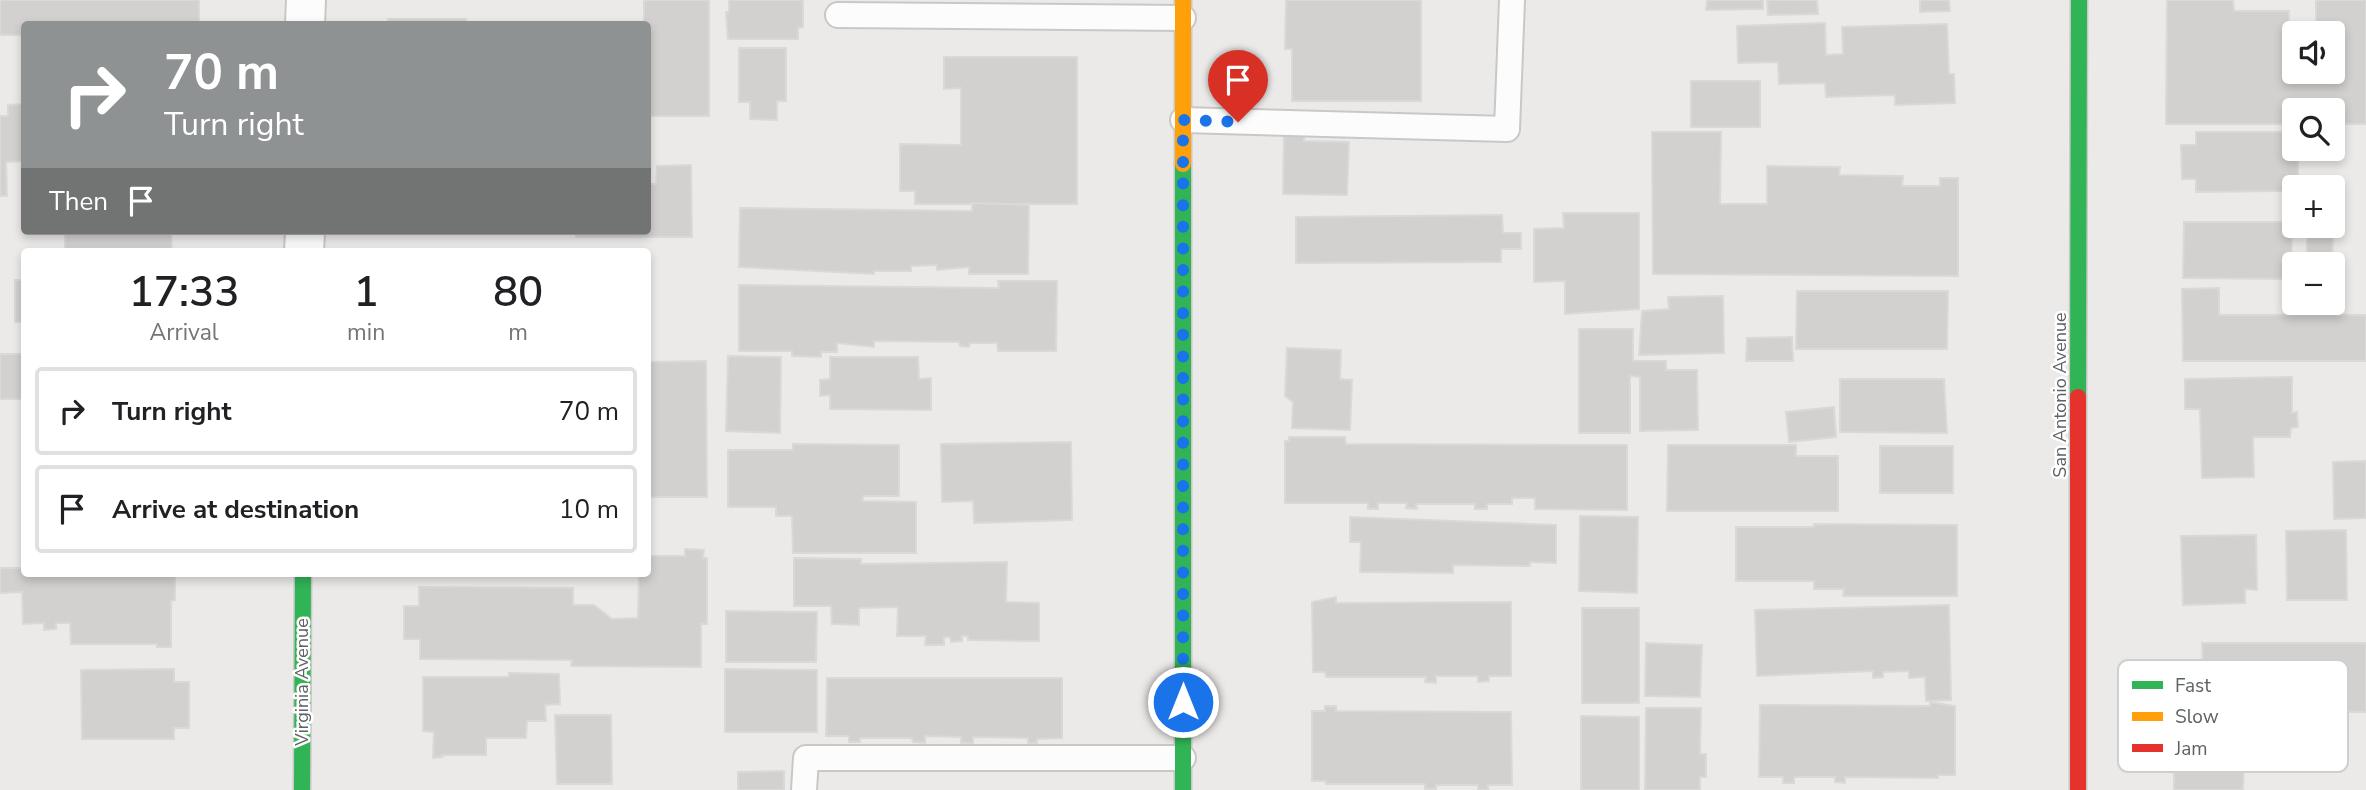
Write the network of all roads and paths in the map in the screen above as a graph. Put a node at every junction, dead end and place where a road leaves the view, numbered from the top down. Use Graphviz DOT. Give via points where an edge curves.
graph roads {
  1 [pos="306,0"];
  2 [pos="1512,0"];
  3 [pos="2079,0"];
  4 [pos="1183,9"];
  5 [pos="838,15"];
  6 [pos="306,21"];
  7 [pos="1183,120"];
  8 [pos="303,577"];
  9 [pos="1183,758"];
  10 [pos="302,790"];
  11 [pos="804,790"];
  12 [pos="1183,790"];
  13 [pos="2078,790"];
  1 -- 6 [label="street"];
  2 -- 7 [label="lane" via="1507,129"];
  3 -- 13 [label="street, San Antonio Avenue"];
  4 -- 5 [label="lane"];
  4 -- 7 [label="street"];
  7 -- 9 [label="street"];
  8 -- 10 [label="street, Virginia Avenue"];
  9 -- 11 [label="lane" via="806,758"];
  9 -- 12 [label="street"];
}
